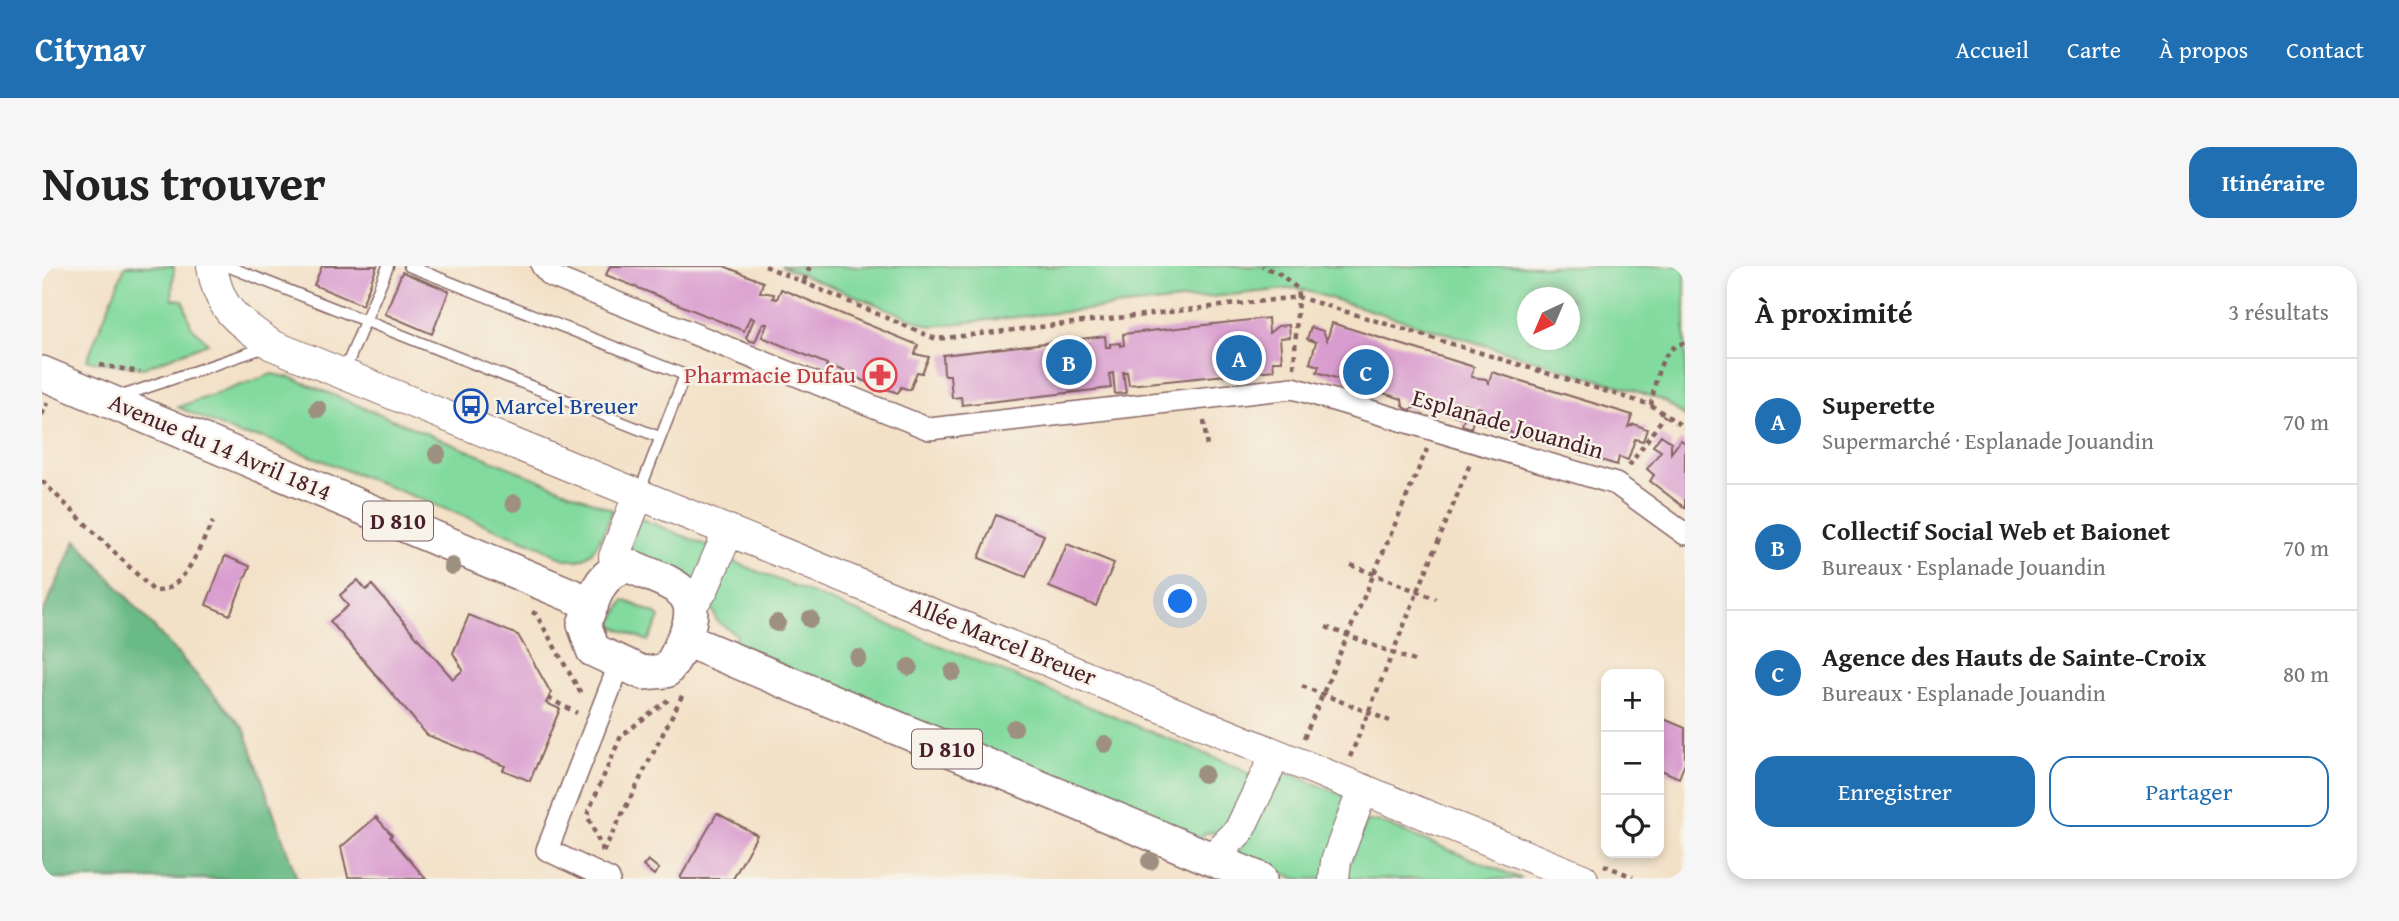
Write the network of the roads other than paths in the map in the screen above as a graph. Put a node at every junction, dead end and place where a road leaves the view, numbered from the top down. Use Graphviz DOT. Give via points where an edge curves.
graph roads {
  1 [pos="212,266"];
  2 [pos="227,266"];
  3 [pos="387,266"];
  4 [pos="409,266"];
  5 [pos="542,266"];
  6 [pos="365,320"];
  7 [pos="272,345"];
  8 [pos="42,373"];
  9 [pos="343,374"];
  10 [pos="110,400"];
  11 [pos="659,437"];
  12 [pos="639,493"];
  13 [pos="729,530"];
  14 [pos="1685,534"];
  15 [pos="615,568"];
  16 [pos="692,603"];
  17 [pos="592,604"];
  18 [pos="683,639"];
  19 [pos="620,663"];
  20 [pos="1285,757"];
  21 [pos="1351,784"];
  22 [pos="1210,859"];
  23 [pos="601,875"];
  24 [pos="1260,879"];
  25 [pos="1334,879"];
  26 [pos="1583,879"];
  1 -- 7 [label="street, Allée Marcel Breuer" via="216,290 228,314"];
  2 -- 6 [label="lane"];
  3 -- 6 [label="lane"];
  4 -- 11 [label="lane" via="685,375"];
  5 -- 14 [label="street, Esplanade Jouandin" via="551,276 929,429 1293,388 1616,484"];
  6 -- 9 [label="lane"];
  6 -- 11 [label="lane"];
  7 -- 9 [label="street, Allée Marcel Breuer"];
  7 -- 10 [label="lane"];
  8 -- 10 [label="main road, Avenue du 14 Avril 1814 / D 810"];
  9 -- 12 [label="street, Allée Marcel Breuer"];
  10 -- 17 [label="main road, Avenue du 14 Avril 1814 / D 810"];
  11 -- 12 [label="lane"];
  12 -- 13 [label="street, Allée Marcel Breuer"];
  12 -- 15 [label="street" via="614,557"];
  13 -- 16 [label="street" via="703,590"];
  13 -- 20 [label="street, Allée Marcel Breuer"];
  15 -- 16 [label="main road" via="631,566 681,589"];
  15 -- 17 [label="main road" via="602,579"];
  16 -- 18 [label="main road" via="693,616"];
  17 -- 19 [label="main road" via="584,624 593,650"];
  18 -- 19 [label="main road" via="666,671 643,673"];
  18 -- 22 [label="main road, D 810"];
  19 -- 23 [label="street" via="547,850"];
  20 -- 21 [label="street, Allée Marcel Breuer"];
  20 -- 22 [label="street" via="1239,831"];
  21 -- 25 [label="street"];
  21 -- 26 [label="street, Allée Marcel Breuer"];
  22 -- 24 [label="main road, D 810"];
}
